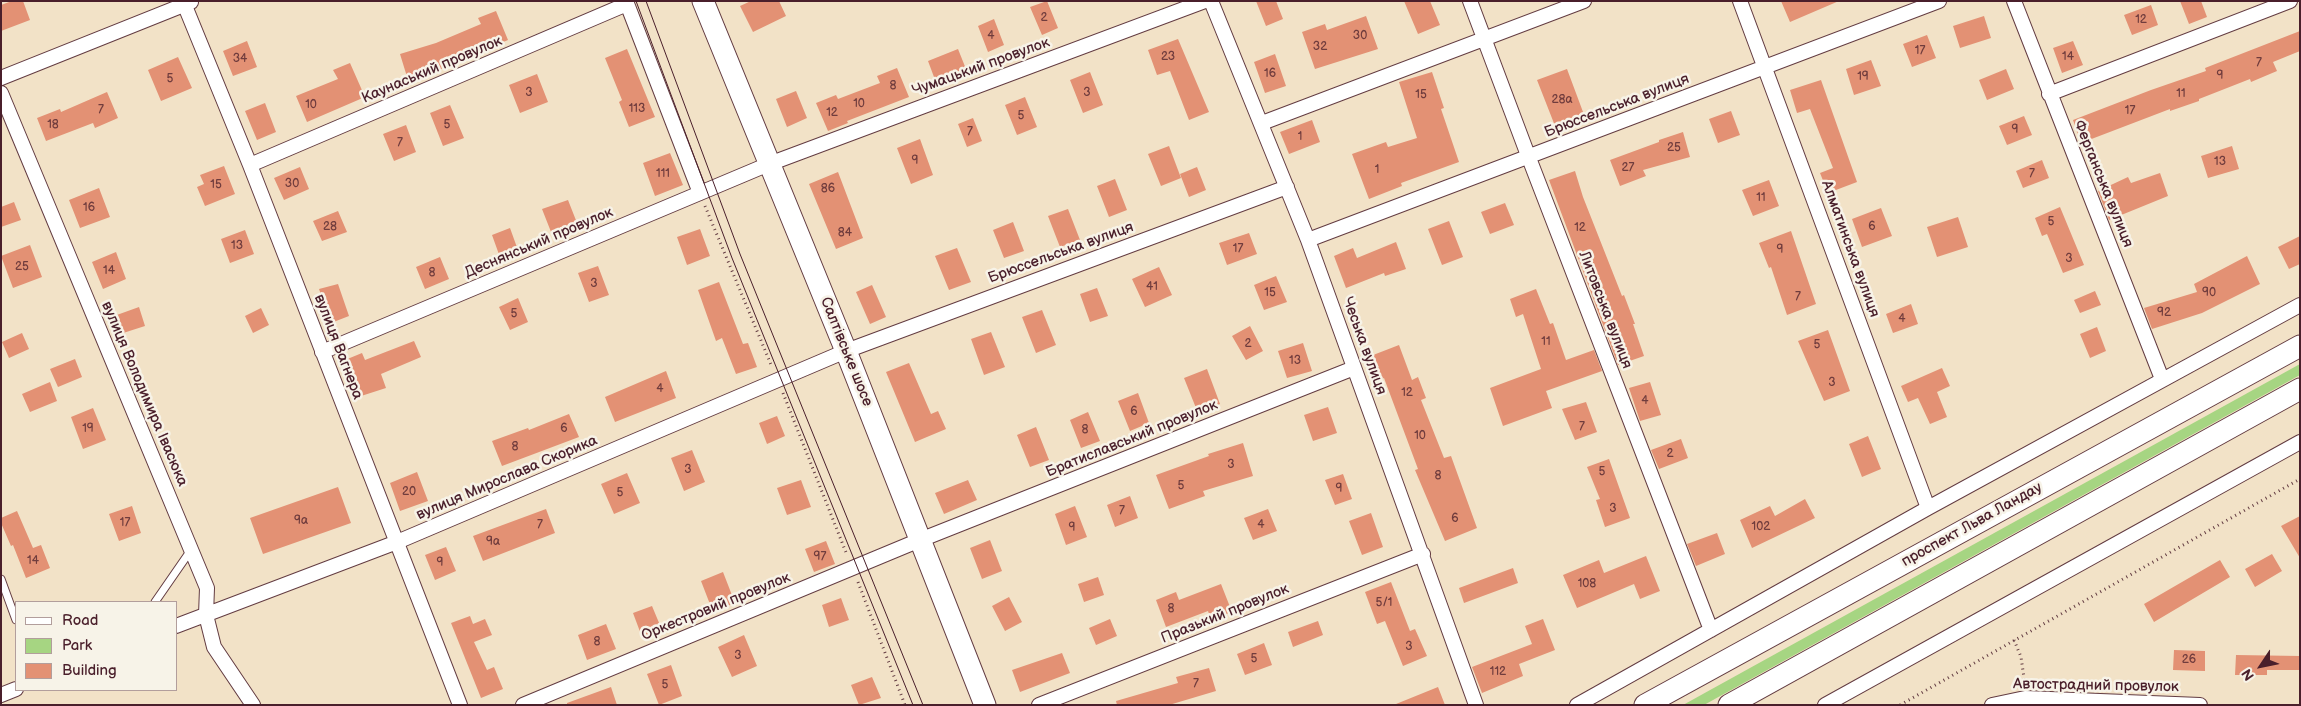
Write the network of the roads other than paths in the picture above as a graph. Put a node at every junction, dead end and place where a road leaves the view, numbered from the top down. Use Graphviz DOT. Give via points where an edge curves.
graph roads {
  1 [pos="703,1"];
  2 [pos="1205,1"];
  3 [pos="1211,1"];
  4 [pos="1470,1"];
  5 [pos="1584,1"];
  6 [pos="1740,1"];
  7 [pos="1939,1"];
  8 [pos="2014,1"];
  9 [pos="2290,1"];
  10 [pos="186,2"];
  11 [pos="627,3"];
  12 [pos="1485,38"];
  13 [pos="1765,65"];
  14 [pos="1,78"];
  15 [pos="1,93"];
  16 [pos="2049,94"];
  17 [pos="1262,123"];
  18 [pos="1528,158"];
  19 [pos="769,164"];
  20 [pos="250,165"];
  21 [pos="1287,187"];
  22 [pos="700,193"];
  23 [pos="1308,240"];
  24 [pos="2300,305"];
  25 [pos="2300,346"];
  26 [pos="846,351"];
  27 [pos="322,352"];
  28 [pos="1354,368"];
  29 [pos="2162,379"];
  30 [pos="2300,389"];
  31 [pos="2300,442"];
  32 [pos="1928,508"];
  33 [pos="921,540"];
  34 [pos="397,542"];
  35 [pos="191,550"];
  36 [pos="1423,554"];
  37 [pos="1,580"];
  38 [pos="156,601"];
  39 [pos="206,615"];
  40 [pos="15,617"];
  41 [pos="178,625"];
  42 [pos="1711,630"];
  43 [pos="15,689"];
  44 [pos="1,695"];
  45 [pos="253,705"];
  46 [pos="460,705"];
  47 [pos="524,705"];
  48 [pos="985,705"];
  49 [pos="1039,705"];
  50 [pos="1476,705"];
  51 [pos="1577,705"];
  52 [pos="1645,705"];
  53 [pos="1729,705"];
  54 [pos="1825,705"];
  55 [pos="1992,705"];
  56 [pos="2200,705"];
  1 -- 19 [label="main road, Салтівське шосе"];
  2 -- 19 [label="street, Чумацький провулок"];
  3 -- 17 [label="street, Чеська вулиця"];
  4 -- 12 [label="street, Литовська вулиця"];
  5 -- 12 [label="street"];
  6 -- 13 [label="street, Алматинська вулиця"];
  7 -- 13 [label="street, Брюссельська вулиця"];
  8 -- 16 [label="street, Ферганська вулиця"];
  9 -- 16 [label="street"];
  10 -- 14 [label="street"];
  10 -- 20 [label="street, вулиця Вагнера"];
  11 -- 20 [label="street, Каунаський провулок"];
  11 -- 22 [label="street"];
  12 -- 17 [label="street"];
  12 -- 18 [label="street, Литовська вулиця"];
  13 -- 18 [label="street, Брюссельська вулиця"];
  13 -- 32 [label="street, Алматинська вулиця"];
  15 -- 35 [label="street, вулиця Володимира Івасюка"];
  16 -- 29 [label="street, Ферганська вулиця"];
  17 -- 21 [label="street, Чеська вулиця"];
  18 -- 23 [label="street, Брюссельська вулиця"];
  18 -- 42 [label="street, Литовська вулиця"];
  19 -- 22 [label="street, Деснянський провулок"];
  19 -- 26 [label="main road, Салтівське шосе"];
  20 -- 27 [label="street, вулиця Вагнера"];
  21 -- 23 [label="street, Чеська вулиця"];
  21 -- 26 [label="street, Брюссельська вулиця"];
  22 -- 27 [label="street, Деснянський провулок"];
  23 -- 28 [label="street, Чеська вулиця"];
  24 -- 29 [label="street"];
  25 -- 52 [label="main road, проспект Льва Ландау"];
  26 -- 33 [label="main road, Салтівське шосе"];
  26 -- 34 [label="street, вулиця Мирослава Скорика"];
  27 -- 34 [label="street, вулиця Вагнера"];
  28 -- 33 [label="street, Братиславський провулок"];
  28 -- 36 [label="street, Чеська вулиця"];
  29 -- 32 [label="street"];
  30 -- 53 [label="main road"];
  31 -- 54 [label="street"];
  32 -- 42 [label="street"];
  33 -- 47 [label="street, Оркестровий провулок"];
  33 -- 48 [label="main road, Салтівське шосе"];
  34 -- 39 [label="street, вулиця Мирослава Скорика"];
  34 -- 46 [label="street, вулиця Вагнера"];
  35 -- 38 [label="lane"];
  35 -- 39 [label="street, вулиця Володимира Івасюка" via="207,588"];
  36 -- 49 [label="street, Празький провулок"];
  36 -- 50 [label="street, Чеська вулиця"];
  37 -- 40 [label="lane"];
  39 -- 41 [label="street, вулиця Мирослава Скорика"];
  39 -- 45 [label="street, вулиця Володимира Івасюка" via="214,647"];
  42 -- 51 [label="street"];
  43 -- 44 [label="street"];
  55 -- 56 [label="street, Автострадний провулок" via="2025,698"];
}
